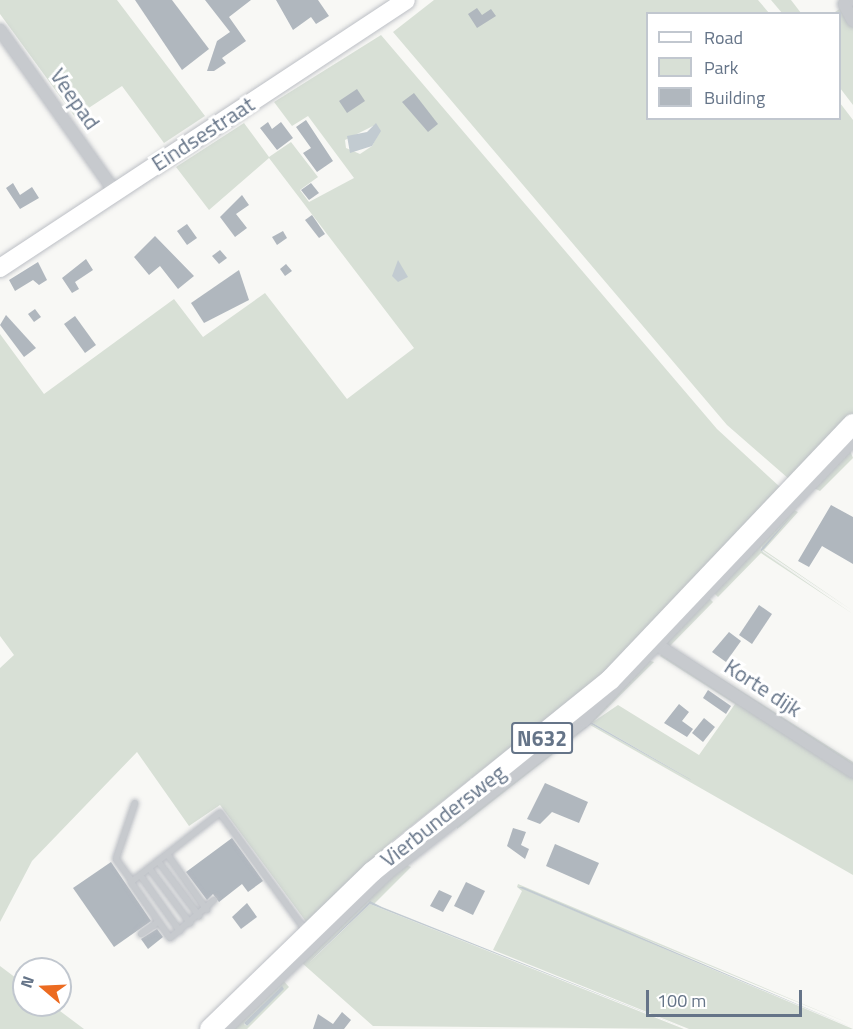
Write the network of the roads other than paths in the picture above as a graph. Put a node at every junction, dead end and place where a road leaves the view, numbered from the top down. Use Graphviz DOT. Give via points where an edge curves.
graph roads {
  1 [pos="406,0"];
  2 [pos="850,0"];
  3 [pos="853,21"];
  4 [pos="0,30"];
  5 [pos="115,192"];
  6 [pos="0,268"];
  7 [pos="853,424"];
  8 [pos="853,440"];
  9 [pos="654,642"];
  10 [pos="853,772"];
  11 [pos="135,803"];
  12 [pos="167,854"];
  13 [pos="158,861"];
  14 [pos="149,868"];
  15 [pos="140,875"];
  16 [pos="132,881"];
  17 [pos="214,900"];
  18 [pos="207,910"];
  19 [pos="199,916"];
  20 [pos="158,922"];
  21 [pos="190,923"];
  22 [pos="180,930"];
  23 [pos="141,934"];
  24 [pos="309,934"];
  25 [pos="210,1029"];
  26 [pos="226,1029"];
  1 -- 5 [label="street, Eindsestraat"];
  2 -- 3 [label="street" via="844,4"];
  4 -- 5 [label="street, Veepad"];
  5 -- 6 [label="street, Eindsestraat"];
  7 -- 9 [label="main road, Vierbundersweg / N632"];
  8 -- 9 [label="street, Vierbundersweg"];
  9 -- 10 [label="street, Korte dijk"];
  9 -- 24 [label="main road, Vierbundersweg / N632" via="565,720 372,872"];
  9 -- 26 [label="street, Vierbundersweg" via="584,721 389,872"];
  11 -- 16 [label="lane" via="116,859"];
  12 -- 13 [label="lane"];
  12 -- 18 [label="lane"];
  12 -- 24 [label="lane" via="220,813"];
  13 -- 14 [label="lane"];
  13 -- 19 [label="lane"];
  14 -- 15 [label="lane"];
  14 -- 21 [label="lane"];
  15 -- 16 [label="lane"];
  15 -- 22 [label="lane"];
  16 -- 20 [label="lane"];
  17 -- 18 [label="lane"];
  18 -- 19 [label="lane"];
  19 -- 21 [label="lane"];
  20 -- 22 [label="lane" via="170,939"];
  20 -- 23 [label="lane"];
  21 -- 22 [label="lane"];
  24 -- 25 [label="main road, Vierbundersweg / N632"];
}
